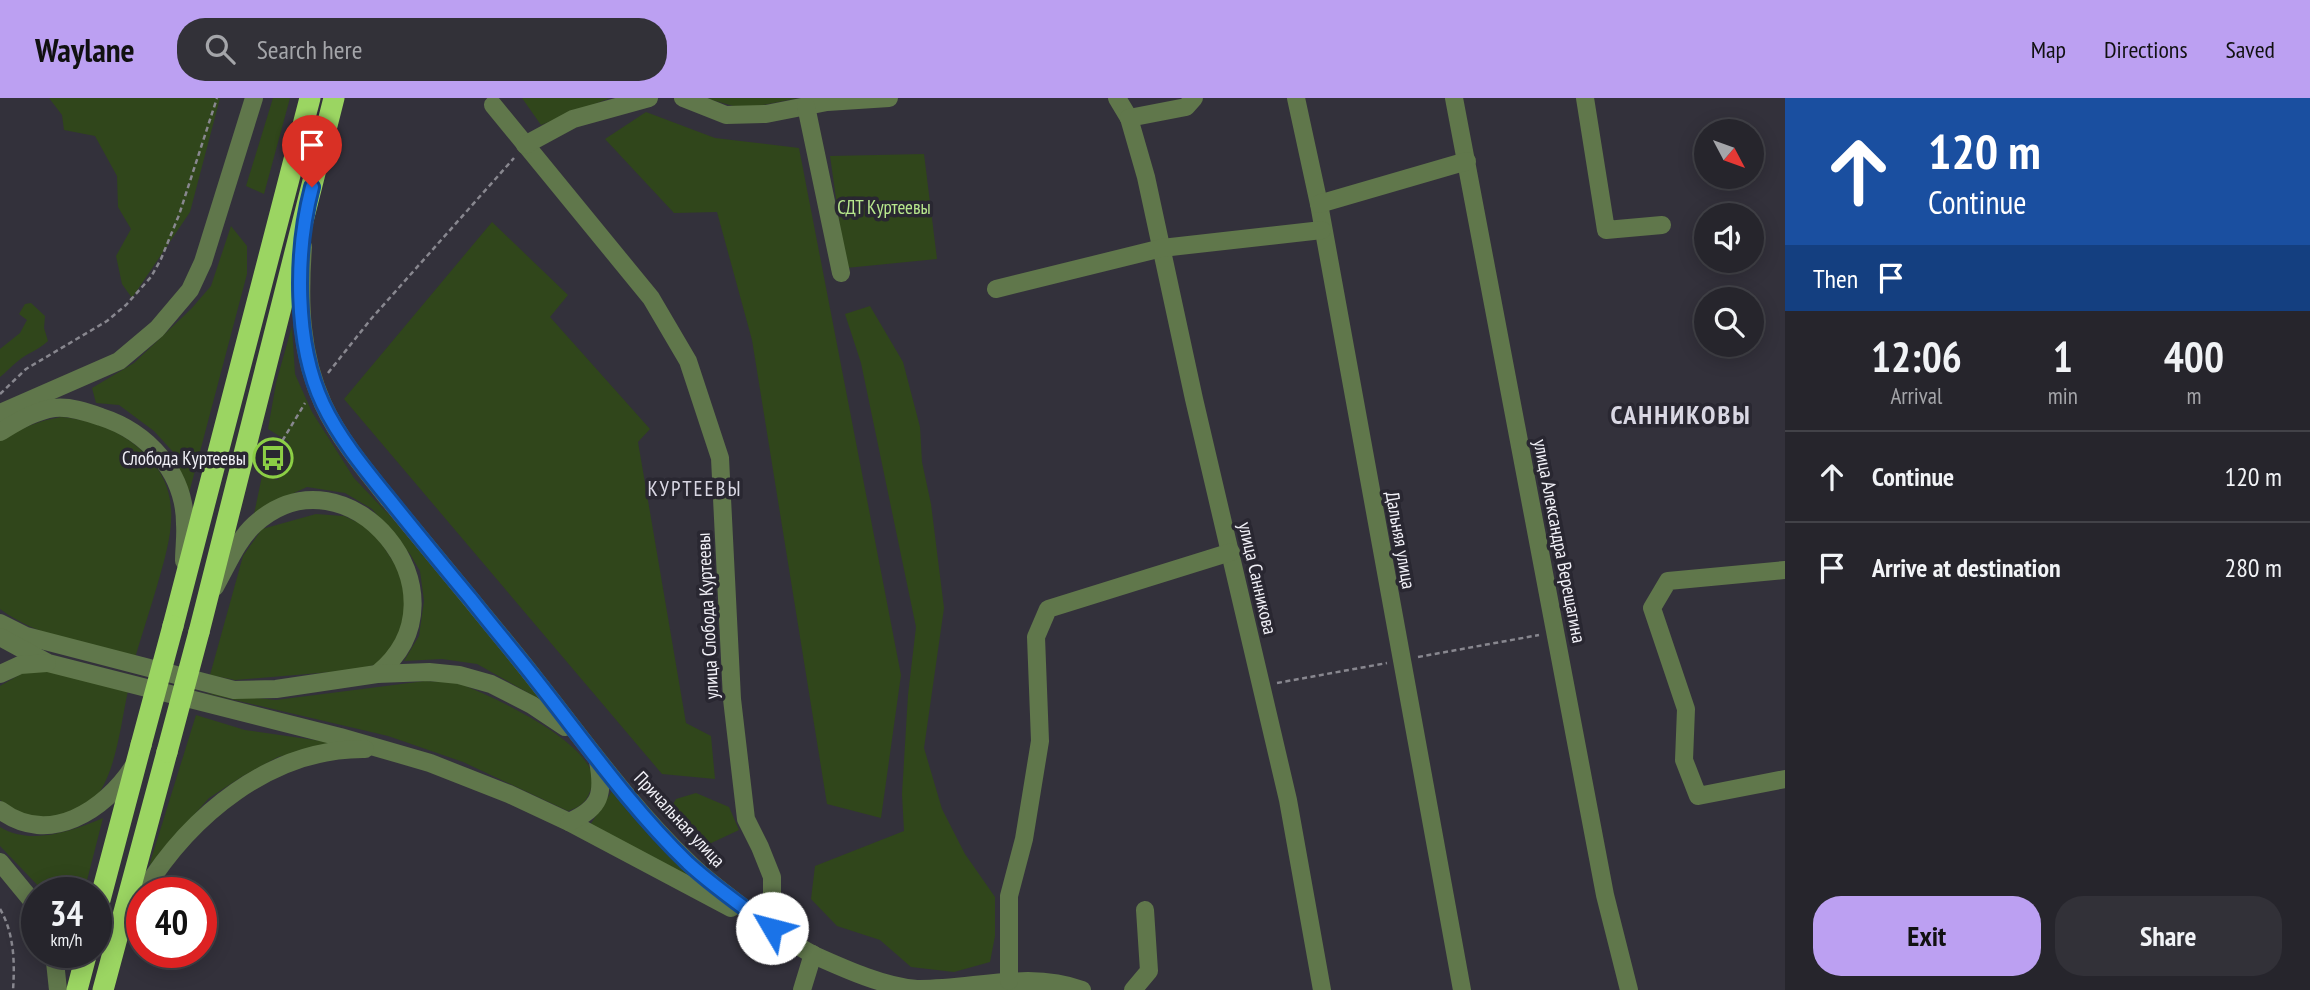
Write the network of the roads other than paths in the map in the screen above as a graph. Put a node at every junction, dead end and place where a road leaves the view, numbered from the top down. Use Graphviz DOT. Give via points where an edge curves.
graph roads {
  1 [pos="254,98"];
  2 [pos="310,98"];
  3 [pos="334,98"];
  4 [pos="649,98"];
  5 [pos="683,98"];
  6 [pos="889,98"];
  7 [pos="1117,98"];
  8 [pos="1194,98"];
  9 [pos="1296,98"];
  10 [pos="1454,98"];
  11 [pos="1585,98"];
  12 [pos="493,105"];
  13 [pos="806,106"];
  14 [pos="1129,118"];
  15 [pos="525,145"];
  16 [pos="1467,162"];
  17 [pos="1319,204"];
  18 [pos="306,209"];
  19 [pos="1662,225"];
  20 [pos="1322,230"];
  21 [pos="1162,248"];
  22 [pos="841,273"];
  23 [pos="996,289"];
  24 [pos="71,383"];
  25 [pos="0,412"];
  26 [pos="0,432"];
  27 [pos="1231,552"];
  28 [pos="1785,570"];
  29 [pos="182,593"];
  30 [pos="208,599"];
  31 [pos="0,623"];
  32 [pos="0,637"];
  33 [pos="48,663"];
  34 [pos="0,674"];
  35 [pos="377,674"];
  36 [pos="577,734"];
  37 [pos="392,751"];
  38 [pos="139,753"];
  39 [pos="598,760"];
  40 [pos="1785,779"];
  41 [pos="0,810"];
  42 [pos="569,822"];
  43 [pos="0,862"];
  44 [pos="106,877"];
  45 [pos="152,877"];
  46 [pos="21,887"];
  47 [pos="1145,909"];
  48 [pos="772,928"];
  49 [pos="126,933"];
  50 [pos="813,954"];
  51 [pos="56,968"];
  52 [pos="83,968"];
  53 [pos="1009,981"];
  54 [pos="956,989"];
  55 [pos="58,990"];
  56 [pos="77,990"];
  57 [pos="103,990"];
  58 [pos="802,990"];
  59 [pos="1082,990"];
  60 [pos="1133,990"];
  61 [pos="1322,990"];
  62 [pos="1462,990"];
  63 [pos="1629,990"];
  1 -- 24 [label="street" via="190,290 139,346"];
  2 -- 29 [label="highway"];
  3 -- 18 [label="highway"];
  4 -- 15 [label="street" via="573,119"];
  5 -- 13 [label="street" via="726,115"];
  6 -- 13 [label="street"];
  7 -- 14 [label="street, улица Санникова"];
  8 -- 14 [label="street" via="1186,107"];
  9 -- 17 [label="street, Дальняя улица"];
  10 -- 16 [label="street, улица Александра Верещагина"];
  11 -- 19 [label="street" via="1606,230"];
  12 -- 15 [label="street, улица Слобода Куртеевы"];
  13 -- 22 [label="street"];
  14 -- 21 [label="street, улица Санникова"];
  15 -- 48 [label="street, улица Слобода Куртеевы" via="651,298 688,361 720,458 732,699 746,819 772,877"];
  16 -- 17 [label="street"];
  16 -- 63 [label="street, улица Александра Верещагина" via="1605,895"];
  17 -- 20 [label="street, Дальняя улица"];
  18 -- 30 [label="highway"];
  18 -- 36 [label="street, Причальная улица" via="302,328 330,415 376,484"];
  20 -- 21 [label="street"];
  20 -- 62 [label="street, Дальняя улица"];
  21 -- 23 [label="street"];
  21 -- 27 [label="street, улица Санникова"];
  24 -- 25 [label="street"];
  24 -- 26 [label="street"];
  26 -- 29 [label="street" via="34,413 57,408 85,411 112,420 158,451 168,465 186,521"];
  27 -- 53 [label="street" via="1048,609 1036,637 1040,741 1024,839 1009,896"];
  27 -- 61 [label="street, улица Санникова" via="1288,800"];
  28 -- 40 [label="street" via="1668,581 1652,608 1686,709 1684,760 1698,796"];
  29 -- 38 [label="highway, bridge"];
  30 -- 35 [label="street" via="246,533 273,512 309,501 356,510 393,543 414,597 407,639"];
  30 -- 57 [label="highway, bridge"];
  31 -- 35 [label="street" via="26,636 234,690 276,689"];
  32 -- 33 [label="street"];
  33 -- 34 [label="street" via="20,665"];
  33 -- 37 [label="street"];
  35 -- 36 [label="street" via="439,673 491,684"];
  36 -- 39 [label="street, Причальная улица"];
  37 -- 42 [label="street" via="509,794"];
  37 -- 45 [label="street" via="338,751 259,777 202,818"];
  38 -- 41 [label="street" via="112,794 82,817 37,825 20,822"];
  38 -- 44 [label="highway"];
  39 -- 42 [label="street" via="602,783 598,803"];
  39 -- 48 [label="street, Причальная улица" via="687,862"];
  42 -- 48 [label="street"];
  43 -- 46 [label="street"];
  47 -- 60 [label="street" via="1149,971"];
  48 -- 50 [label="street, Причальная улица"];
  49 -- 57 [label="street"];
  50 -- 54 [label="street, Причальная улица" via="914,989"];
  50 -- 58 [label="street"];
  51 -- 55 [label="street"];
  52 -- 56 [label="highway"];
  53 -- 54 [label="street, Причальная улица"];
  53 -- 59 [label="street, Причальная улица" via="1050,982"];
}
